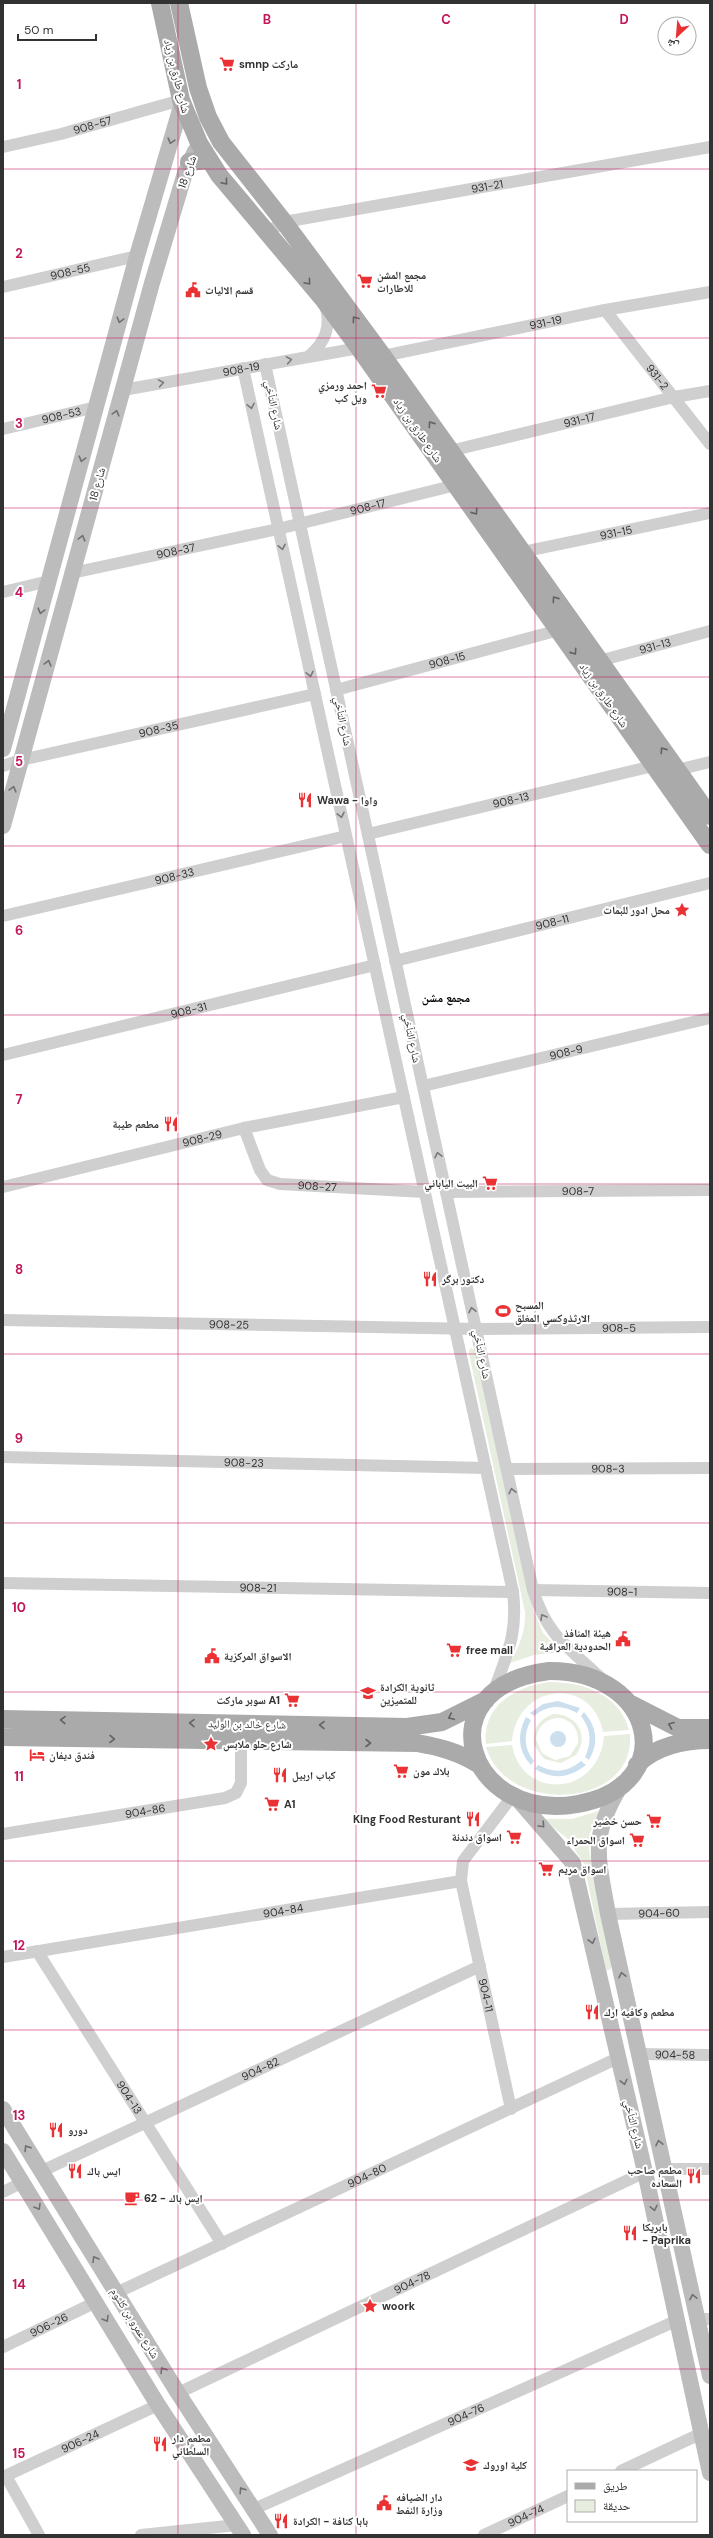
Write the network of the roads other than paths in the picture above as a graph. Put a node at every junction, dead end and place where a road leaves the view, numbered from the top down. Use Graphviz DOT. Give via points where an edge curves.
graph roads {
  1 [pos="160,3"];
  2 [pos="179,3"];
  3 [pos="181,102"];
  4 [pos="199,143"];
  5 [pos="3,147"];
  6 [pos="710,147"];
  7 [pos="209,160"];
  8 [pos="189,162"];
  9 [pos="284,222"];
  10 [pos="267,232"];
  11 [pos="137,256"];
  12 [pos="3,287"];
  13 [pos="128,289"];
  14 [pos="710,292"];
  15 [pos="149,295"];
  16 [pos="323,299"];
  17 [pos="605,310"];
  18 [pos="359,348"];
  19 [pos="383,356"];
  20 [pos="308,357"];
  21 [pos="265,364"];
  22 [pos="243,368"];
  23 [pos="123,390"];
  24 [pos="710,391"];
  25 [pos="674,397"];
  26 [pos="96,407"];
  27 [pos="3,429"];
  28 [pos="710,444"];
  29 [pos="450,451"];
  30 [pos="456,485"];
  31 [pos="710,513"];
  32 [pos="300,524"];
  33 [pos="278,529"];
  34 [pos="522,552"];
  35 [pos="72,573"];
  36 [pos="50,581"];
  37 [pos="3,592"];
  38 [pos="559,630"];
  39 [pos="710,632"];
  40 [pos="599,661"];
  41 [pos="336,690"];
  42 [pos="315,694"];
  43 [pos="3,749"];
  44 [pos="21,760"];
  45 [pos="710,762"];
  46 [pos="3,766"];
  47 [pos="654,766"];
  48 [pos="677,770"];
  49 [pos="710,816"];
  50 [pos="3,826"];
  51 [pos="368,834"];
  52 [pos="346,836"];
  53 [pos="710,845"];
  54 [pos="710,883"];
  55 [pos="382,897"];
  56 [pos="361,903"];
  57 [pos="3,916"];
  58 [pos="396,961"];
  59 [pos="375,965"];
  60 [pos="710,1018"];
  61 [pos="3,1055"];
  62 [pos="423,1086"];
  63 [pos="404,1097"];
  64 [pos="244,1128"];
  65 [pos="3,1187"];
  66 [pos="710,1190"];
  67 [pos="425,1192"];
  68 [pos="446,1192"];
  69 [pos="3,1320"];
  70 [pos="710,1327"];
  71 [pos="455,1329"];
  72 [pos="476,1329"];
  73 [pos="3,1457"];
  74 [pos="486,1468"];
  75 [pos="710,1468"];
  76 [pos="507,1469"];
  77 [pos="3,1583"];
  78 [pos="533,1590"];
  79 [pos="513,1592"];
  80 [pos="710,1593"];
  81 [pos="609,1685"];
  82 [pos="489,1696"];
  83 [pos="631,1704"];
  84 [pos="3,1719"];
  85 [pos="710,1728"];
  86 [pos="3,1737"];
  87 [pos="710,1740"];
  88 [pos="241,1742"];
  89 [pos="478,1764"];
  90 [pos="637,1765"];
  91 [pos="622,1784"];
  92 [pos="514,1796"];
  93 [pos="3,1834"];
  94 [pos="461,1881"];
  95 [pos="710,1912"];
  96 [pos="608,1914"];
  97 [pos="37,1951"];
  98 [pos="3,1957"];
  99 [pos="480,1966"];
  100 [pos="626,1995"];
  101 [pos="605,1998"];
  102 [pos="640,2054"];
  103 [pos="710,2055"];
  104 [pos="618,2058"];
  105 [pos="3,2109"];
  106 [pos="511,2109"];
  107 [pos="144,2122"];
  108 [pos="3,2151"];
  109 [pos="664,2169"];
  110 [pos="710,2169"];
  111 [pos="42,2171"];
  112 [pos="645,2172"];
  113 [pos="23,2182"];
  114 [pos="3,2192"];
  115 [pos="222,2244"];
  116 [pos="116,2293"];
  117 [pos="96,2302"];
  118 [pos="704,2319"];
  119 [pos="678,2320"];
  120 [pos="3,2347"];
  121 [pos="710,2376"];
  122 [pos="178,2392"];
  123 [pos="158,2405"];
  124 [pos="702,2433"];
  125 [pos="623,2470"];
  126 [pos="710,2473"];
  127 [pos="4,2477"];
  128 [pos="567,2496"];
  129 [pos="254,2509"];
  130 [pos="240,2530"];
  131 [pos="39,2535"];
  132 [pos="141,2535"];
  133 [pos="270,2535"];
  134 [pos="484,2535"];
  1 -- 3 [label="main road, شارع طارق بن زياد"];
  2 -- 9 [label="main road, شارع طارق بن زياد" via="198,88 214,130"];
  3 -- 4 [label="main road, شارع طارق بن زياد"];
  3 -- 5 [label="street, 908-57"];
  3 -- 11 [label="street, شارع 18, one-way"];
  4 -- 7 [label="main road, شارع طارق بن زياد"];
  4 -- 8 [label="street, شارع 18"];
  6 -- 9 [label="street, 931-21"];
  7 -- 8 [label="main road"];
  7 -- 10 [label="main road, شارع طارق بن زياد, one-way"];
  8 -- 15 [label="street, شارع 18"];
  9 -- 10 [label="street, 931-21"];
  19 -- 9 [label="main road, شارع طارق بن زياد, one-way"];
  10 -- 16 [label="main road, شارع طارق بن زياد, one-way"];
  11 -- 12 [label="street, 908-55"];
  11 -- 13 [label="street, شارع 18"];
  13 -- 15 [label="street"];
  13 -- 26 [label="street, شارع 18, one-way"];
  14 -- 17 [label="street, 931-19"];
  15 -- 23 [label="street, شارع 18"];
  16 -- 18 [label="main road, شارع طارق بن زياد"];
  16 -- 20 [label="street" via="328,314 328,328 323,341"];
  17 -- 19 [label="street, 931-19"];
  17 -- 25 [label="street, 931-2"];
  18 -- 20 [label="street, 908-19"];
  18 -- 30 [label="main road, شارع طارق بن زياد"];
  29 -- 19 [label="main road, شارع طارق بن زياد, one-way"];
  21 -- 20 [label="street, 908-19, one-way"];
  21 -- 22 [label="street, 908-19"];
  21 -- 32 [label="street, شارع التآخي"];
  23 -- 22 [label="street, 908-19, one-way"];
  22 -- 33 [label="street, شارع التآخي, one-way"];
  35 -- 23 [label="street, شارع 18, one-way"];
  24 -- 25 [label="street, 931-17"];
  25 -- 28 [label="street, 931-2"];
  25 -- 29 [label="street, 931-17"];
  26 -- 27 [label="street, 908-53"];
  26 -- 36 [label="street, شارع 18, one-way"];
  29 -- 34 [label="main road, شارع طارق بن زياد"];
  30 -- 32 [label="street, 908-17"];
  30 -- 38 [label="main road, شارع طارق بن زياد, one-way"];
  31 -- 34 [label="street, 931-15"];
  32 -- 33 [label="street, 908-17"];
  32 -- 41 [label="street, شارع التآخي"];
  33 -- 35 [label="street, 908-37"];
  33 -- 42 [label="street, شارع التآخي, one-way"];
  40 -- 34 [label="main road, شارع طارق بن زياد, one-way"];
  44 -- 35 [label="street, شارع 18, one-way"];
  36 -- 37 [label="street"];
  36 -- 43 [label="street, شارع 18, one-way"];
  38 -- 41 [label="street, 908-15"];
  38 -- 47 [label="main road, شارع طارق بن زياد, one-way"];
  39 -- 40 [label="street, 931-13"];
  48 -- 40 [label="main road, شارع طارق بن زياد, one-way"];
  41 -- 51 [label="street, شارع التآخي"];
  42 -- 44 [label="street, 908-35"];
  42 -- 52 [label="street, شارع التآخي, one-way"];
  44 -- 46 [label="street, 908-35"];
  50 -- 44 [label="street, شارع 18, one-way"];
  45 -- 48 [label="street"];
  47 -- 51 [label="street, 908-13"];
  47 -- 53 [label="main road, شارع طارق بن زياد"];
  48 -- 49 [label="main road, شارع طارق بن زياد"];
  51 -- 55 [label="street, شارع التآخي"];
  52 -- 56 [label="street, شارع التآخي"];
  52 -- 57 [label="street, 908-33"];
  54 -- 58 [label="street, 908-11"];
  55 -- 56 [label="street"];
  55 -- 58 [label="street, شارع التآخي"];
  56 -- 59 [label="street, شارع التآخي"];
  58 -- 62 [label="street, شارع التآخي"];
  59 -- 61 [label="street, 908-31"];
  59 -- 63 [label="street, شارع التآخي"];
  60 -- 62 [label="street, 908-9"];
  68 -- 62 [label="street, شارع التآخي, one-way"];
  63 -- 64 [label="street, 908-29"];
  63 -- 67 [label="street, شارع التآخي"];
  64 -- 65 [label="street, 908-29"];
  64 -- 67 [label="street, 908-27" via="260,1170 268,1180 280,1184"];
  66 -- 68 [label="street, 908-7"];
  67 -- 71 [label="street, شارع التآخي"];
  72 -- 68 [label="street, شارع التآخي, one-way"];
  69 -- 71 [label="street, 908-25"];
  70 -- 72 [label="street, 908-5"];
  71 -- 72 [label="street, 908-5"];
  71 -- 74 [label="street, شارع التآخي"];
  72 -- 76 [label="street, شارع التآخي"];
  73 -- 74 [label="street, 908-23"];
  74 -- 79 [label="street, شارع التآخي"];
  75 -- 76 [label="street, 908-3"];
  78 -- 76 [label="street, شارع التآخي, one-way"];
  77 -- 79 [label="street, 908-21"];
  78 -- 80 [label="street, 908-1"];
  81 -- 78 [label="street, شارع التآخي, one-way" via="552,1632 541,1614"];
  79 -- 82 [label="street, شارع التآخي" via="516,1616 514,1633"];
  81 -- 82 [label="main road, شارع خالد بن الوليد" via="580,1674 549,1671 519,1678"];
  81 -- 83 [label="main road"];
  82 -- 84 [label="main road, شارع خالد بن الوليد, one-way" via="442,1722 407,1727"];
  82 -- 89 [label="main road" via="475,1716 471,1736"];
  85 -- 83 [label="main road, one-way" via="678,1728"];
  83 -- 90 [label="main road" via="643,1731 642,1751"];
  86 -- 88 [label="main road, شارع خالد بن الوليد, one-way"];
  87 -- 90 [label="main road" via="682,1742 645,1757"];
  88 -- 89 [label="main road, شارع خالد بن الوليد, one-way" via="417,1743 442,1747"];
  88 -- 93 [label="street, 904-86" via="241,1783 236,1793 225,1798"];
  89 -- 92 [label="main road" via="490,1780"];
  90 -- 91 [label="main road"];
  91 -- 92 [label="main road" via="596,1799 571,1805 545,1804"];
  91 -- 96 [label="street, شارع التآخي" via="609,1805 598,1839 598,1856"];
  92 -- 94 [label="street" via="463,1861"];
  92 -- 101 [label="street, شارع التآخي, one-way" via="573,1863"];
  94 -- 97 [label="street, 904-84"];
  94 -- 99 [label="street, 904-11"];
  95 -- 96 [label="street, 904-60"];
  100 -- 96 [label="street, شارع التآخي, one-way"];
  97 -- 98 [label="street, 904-84"];
  97 -- 107 [label="street, 904-13"];
  99 -- 106 [label="street, 904-11"];
  99 -- 107 [label="street, 904-82"];
  100 -- 101 [label="street"];
  100 -- 102 [label="street, شارع التآخي"];
  101 -- 104 [label="street, شارع التآخي"];
  102 -- 103 [label="street, 904-58"];
  109 -- 102 [label="street, شارع التآخي, one-way"];
  104 -- 106 [label="street, 904-80"];
  104 -- 112 [label="street, شارع التآخي, one-way"];
  111 -- 105 [label="street, شارع عمرو بن كلثوم, one-way"];
  106 -- 115 [label="street, 904-80"];
  107 -- 111 [label="street, 904-82"];
  107 -- 115 [label="street, 904-13"];
  108 -- 113 [label="street, شارع عمرو بن كلثوم"];
  109 -- 110 [label="street"];
  118 -- 109 [label="street, شارع التآخي, one-way"];
  116 -- 111 [label="street, شارع عمرو بن كلثوم, one-way"];
  112 -- 119 [label="street, شارع التآخي, one-way"];
  112 -- 122 [label="street, 904-78"];
  113 -- 114 [label="street"];
  113 -- 117 [label="street, شارع عمرو بن كلثوم, one-way"];
  115 -- 116 [label="street, 904-80"];
  122 -- 116 [label="street, شارع عمرو بن كلثوم, one-way"];
  117 -- 120 [label="street, 906-26"];
  117 -- 123 [label="street, شارع عمرو بن كلثوم, one-way"];
  118 -- 121 [label="street, شارع التآخي"];
  119 -- 124 [label="street, شارع التآخي"];
  119 -- 129 [label="street, 904-76"];
  129 -- 122 [label="street, شارع عمرو بن كلثوم, one-way"];
  123 -- 127 [label="street, 906-24"];
  123 -- 130 [label="street, شارع عمرو بن كلثوم"];
  124 -- 125 [label="street"];
  124 -- 126 [label="street, شارع التآخي"];
  127 -- 131 [label="street"];
  128 -- 134 [label="street, 904-74"];
  129 -- 133 [label="street, شارع عمرو بن كلثوم"];
  130 -- 132 [label="street"];
}
